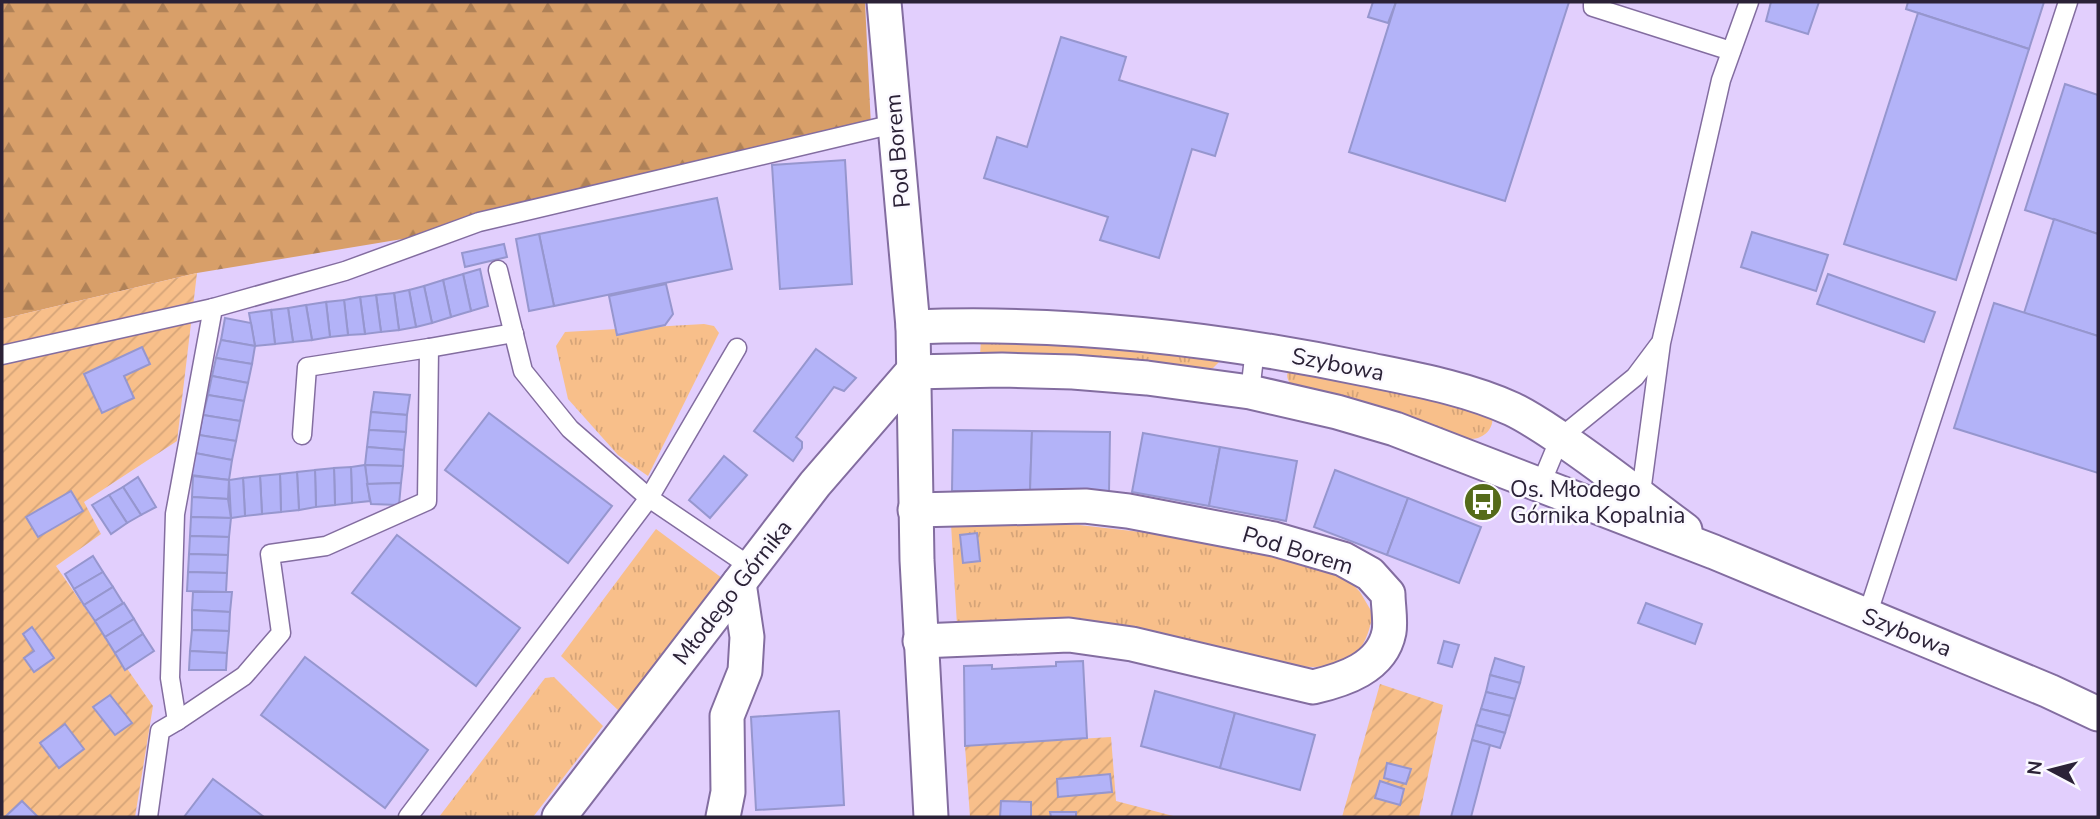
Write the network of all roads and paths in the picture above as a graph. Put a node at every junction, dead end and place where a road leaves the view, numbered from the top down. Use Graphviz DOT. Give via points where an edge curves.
graph roads {
  1 [pos="884,2"];
  2 [pos="1593,2"];
  3 [pos="1749,2"];
  4 [pos="2068,2"];
  5 [pos="1731,51"];
  6 [pos="894,124"];
  7 [pos="498,270"];
  8 [pos="213,308"];
  9 [pos="913,327"];
  10 [pos="514,333"];
  11 [pos="1661,343"];
  12 [pos="429,348"];
  13 [pos="737,348"];
  14 [pos="1255,349"];
  15 [pos="2,355"];
  16 [pos="912,372"];
  17 [pos="1250,392"];
  18 [pos="302,435"];
  19 [pos="1559,438"];
  20 [pos="1540,486"];
  21 [pos="649,498"];
  22 [pos="915,510"];
  23 [pos="1638,510"];
  24 [pos="745,575"];
  25 [pos="1867,616"];
  26 [pos="920,641"];
  27 [pos="2098,714"];
  28 [pos="177,721"];
  29 [pos="565,815"];
  30 [pos="148,817"];
  31 [pos="408,817"];
  32 [pos="723,817"];
  33 [pos="931,817"];
  1 -- 6 [label="street, Pod Borem"];
  2 -- 5 [label="lane" via="1593,7"];
  3 -- 5 [label="lane"];
  4 -- 25 [label="lane"];
  5 -- 11 [label="lane"];
  6 -- 8 [label="lane" via="479,222 345,271"];
  6 -- 9 [label="street, Pod Borem"];
  7 -- 10 [label="lane"];
  8 -- 15 [label="lane"];
  8 -- 28 [label="lane" via="176,514 170,678"];
  9 -- 14 [label="street, Szybowa" via="1034,327 1196,339"];
  9 -- 16 [label="street, Pod Borem"];
  10 -- 12 [label="lane"];
  10 -- 21 [label="lane" via="523,371 570,429"];
  11 -- 19 [label="lane" via="1635,377"];
  11 -- 23 [label="lane"];
  12 -- 18 [label="lane" via="307,367"];
  12 -- 28 [label="lane" via="426,501 326,546 270,554 281,633 244,676"];
  13 -- 21 [label="lane"];
  14 -- 17 [label="lane"];
  14 -- 19 [label="street, Szybowa" via="1467,393 1513,410"];
  16 -- 17 [label="street, Szybowa" via="1073,372"];
  16 -- 22 [label="street, Pod Borem"];
  16 -- 24 [label="street, Młodego Górnika" via="815,484"];
  17 -- 20 [label="street, Szybowa" via="1395,429"];
  19 -- 20 [label="lane"];
  19 -- 23 [label="street, Szybowa" via="1604,468"];
  20 -- 23 [label="street, Szybowa"];
  21 -- 24 [label="lane"];
  21 -- 31 [label="lane"];
  22 -- 26 [label="street, Pod Borem"];
  22 -- 26 [label="street, Pod Borem" via="1085,506 1128,511 1274,539 1343,559 1370,574 1388,594 1389,633 1376,660 1342,680 1313,687 1132,644 1069,635"];
  23 -- 25 [label="street, Szybowa" via="1714,552"];
  24 -- 29 [label="street, Młodego Górnika"];
  24 -- 32 [label="street" via="745,671 727,716 728,792"];
  25 -- 27 [label="street, Szybowa"];
  26 -- 33 [label="street, Pod Borem"];
  28 -- 30 [label="lane" via="160,732"];
}
